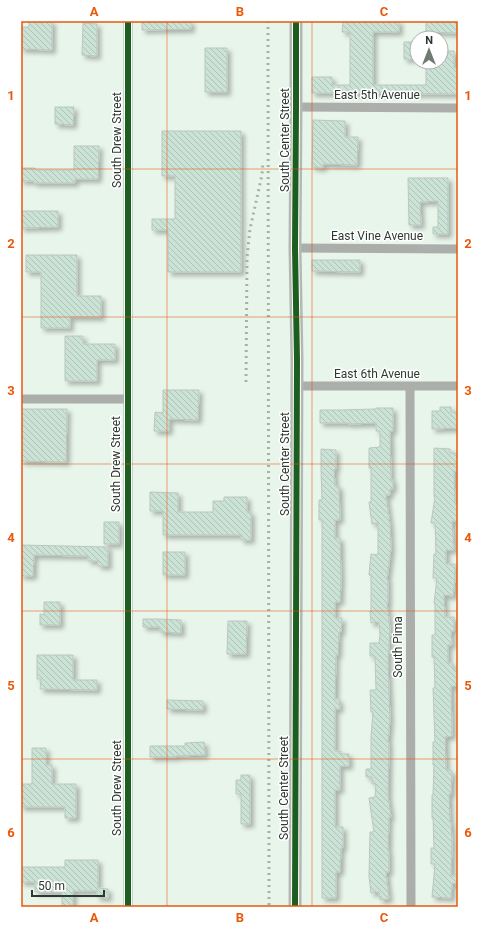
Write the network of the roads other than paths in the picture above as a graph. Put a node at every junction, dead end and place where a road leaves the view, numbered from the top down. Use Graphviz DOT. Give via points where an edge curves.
graph roads {
  1 [pos="128,21"];
  2 [pos="296,21"];
  3 [pos="296,107"];
  4 [pos="458,108"];
  5 [pos="295,248"];
  6 [pos="458,249"];
  7 [pos="296,386"];
  8 [pos="410,386"];
  9 [pos="458,386"];
  10 [pos="21,399"];
  11 [pos="127,399"];
  12 [pos="128,907"];
  13 [pos="295,907"];
  14 [pos="410,907"];
  1 -- 11 [label="street, South Drew Street"];
  2 -- 3 [label="street, South Center Street"];
  3 -- 4 [label="street, East 5th Avenue"];
  3 -- 5 [label="street, South Center Street"];
  5 -- 6 [label="street, East Vine Avenue"];
  5 -- 7 [label="street, South Center Street"];
  7 -- 8 [label="street, East 6th Avenue"];
  7 -- 13 [label="street, South Center Street"];
  8 -- 9 [label="street, East 6th Avenue"];
  8 -- 14 [label="street, South Pima"];
  10 -- 11 [label="street"];
  11 -- 12 [label="street, South Drew Street"];
}
